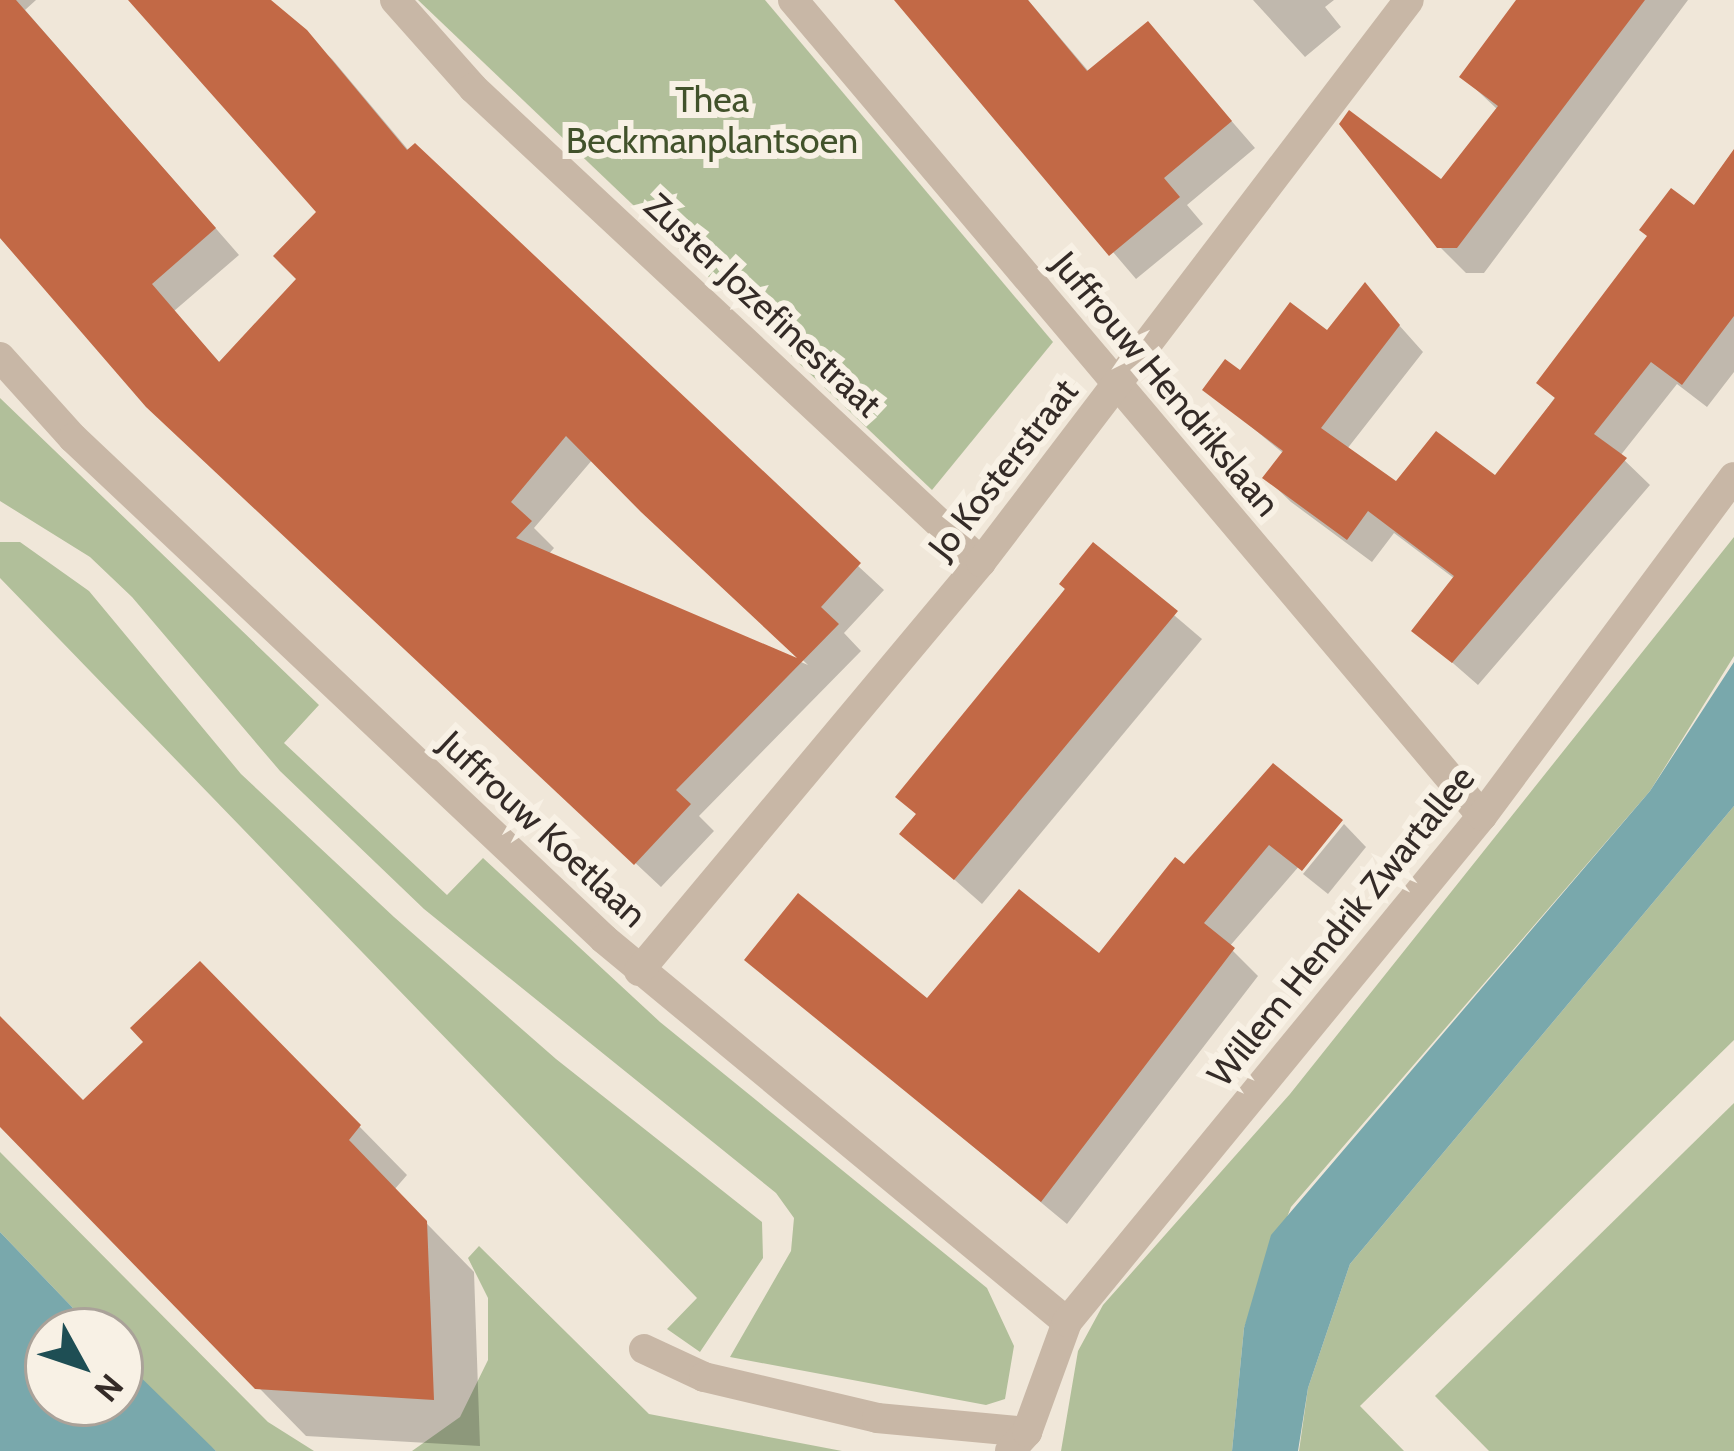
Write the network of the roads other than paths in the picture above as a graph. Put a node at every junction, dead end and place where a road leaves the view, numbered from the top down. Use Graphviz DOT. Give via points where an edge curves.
graph roads {
  1 [pos="395,0"];
  2 [pos="793,0"];
  3 [pos="1409,0"];
  4 [pos="0,357"];
  5 [pos="1117,388"];
  6 [pos="1734,477"];
  7 [pos="981,562"];
  8 [pos="1482,816"];
  9 [pos="639,971"];
  10 [pos="1066,1322"];
  11 [pos="644,1349"];
  12 [pos="1024,1445"];
  1 -- 7 [label="street, Zuster Jozefinestraat" via="473,88"];
  2 -- 5 [label="street, Juffrouw Hendrikslaan"];
  3 -- 5 [label="street, Jo Kosterstraat"];
  4 -- 9 [label="street, Juffrouw Koetlaan" via="73,438"];
  5 -- 7 [label="street, Jo Kosterstraat"];
  5 -- 8 [label="street, Juffrouw Hendrikslaan"];
  6 -- 8 [label="street, Willem Hendrik Zwartallee"];
  7 -- 9 [label="street, Jo Kosterstraat"];
  8 -- 10 [label="street, Willem Hendrik Zwartallee"];
  9 -- 10 [label="street, Juffrouw Koetlaan"];
  10 -- 12 [label="street, Willem Hendrik Zwartallee"];
  11 -- 12 [label="street, Willem Hendrik Zwartallee" via="704,1377"];
}
